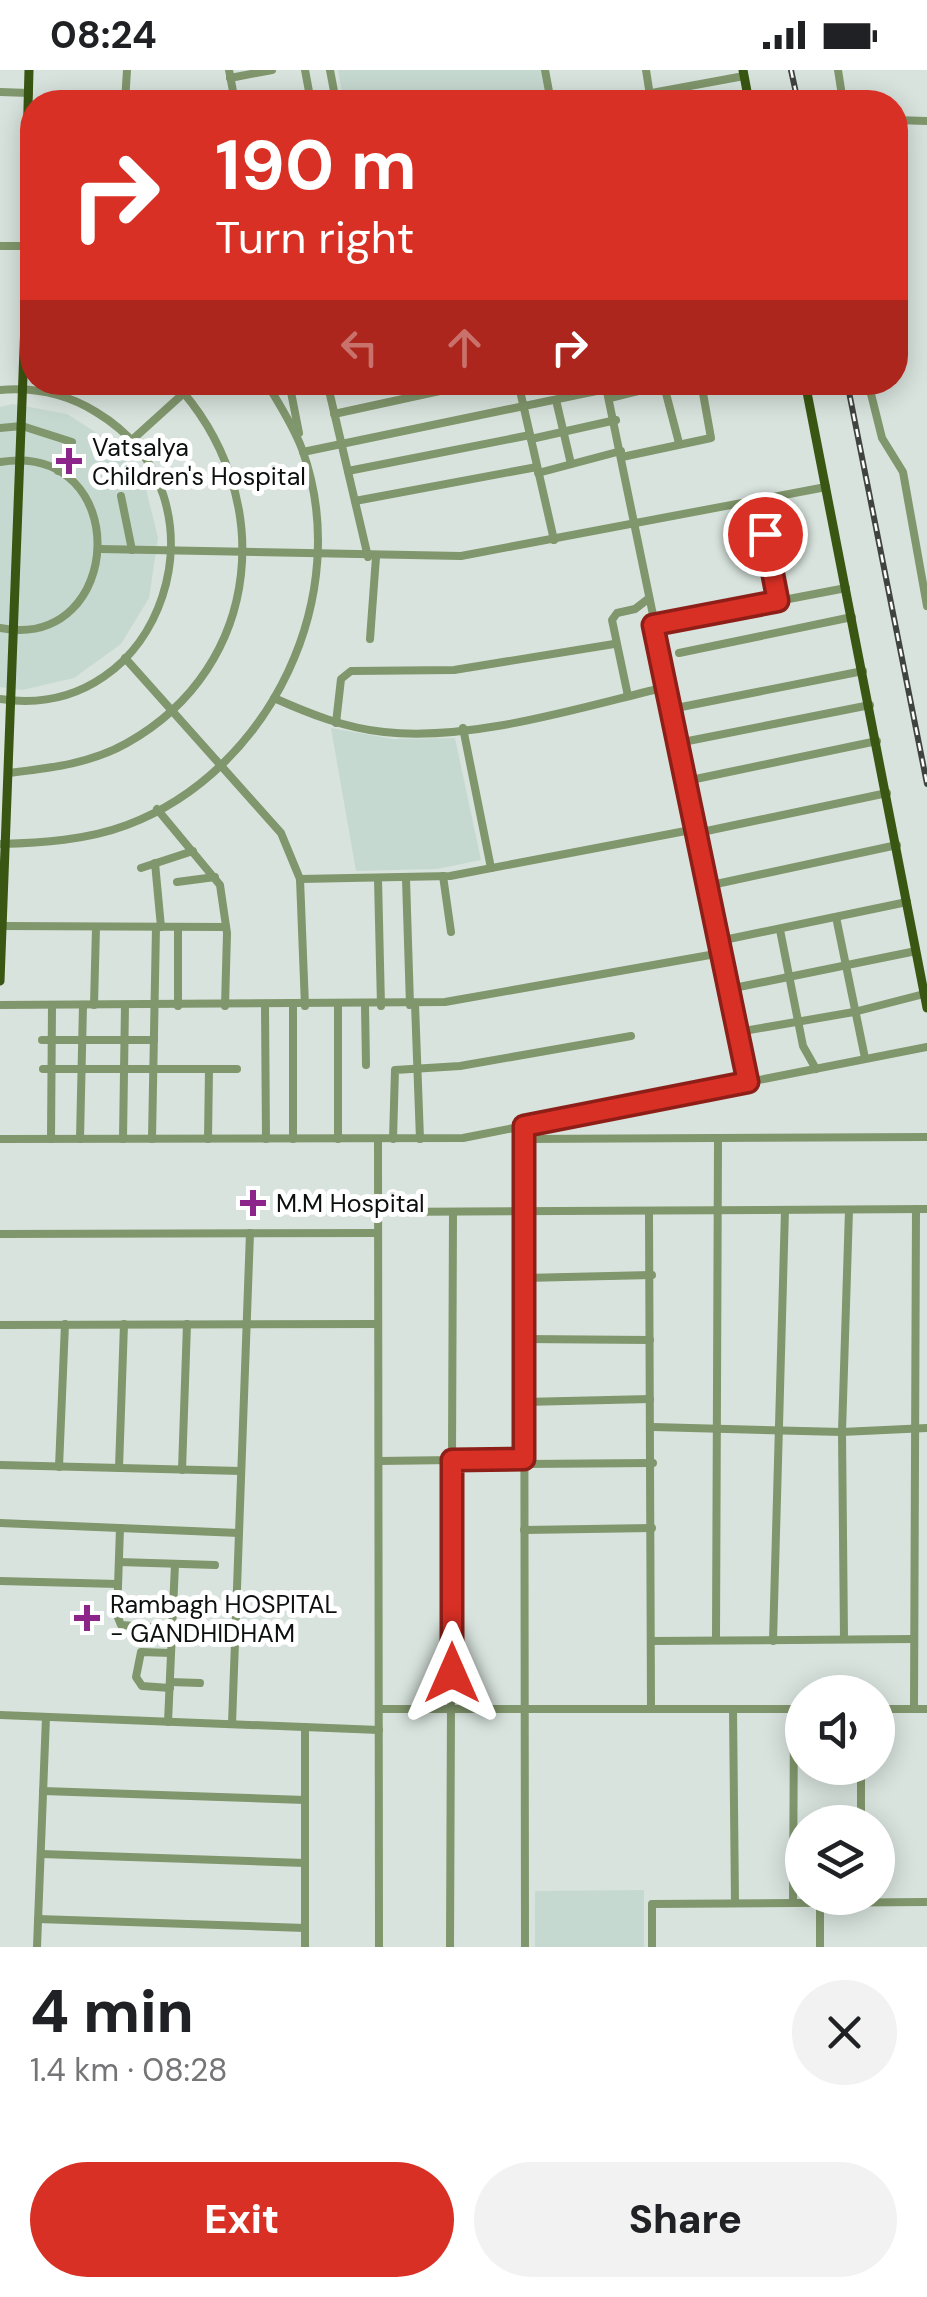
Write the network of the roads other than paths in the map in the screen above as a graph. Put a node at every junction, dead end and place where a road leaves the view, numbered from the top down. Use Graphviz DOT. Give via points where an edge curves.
graph roads {
  1 [pos="272,70"];
  2 [pos="743,73"];
  3 [pos="229,74"];
  4 [pos="680,90"];
  5 [pos="0,390"];
  6 [pos="20,390"];
  7 [pos="60,395"];
  8 [pos="182,395"];
  9 [pos="185,395"];
  10 [pos="273,395"];
  11 [pos="292,395"];
  12 [pos="330,395"];
  13 [pos="421,395"];
  14 [pos="521,395"];
  15 [pos="582,395"];
  16 [pos="608,395"];
  17 [pos="669,395"];
  18 [pos="703,395"];
  19 [pos="807,395"];
  20 [pos="871,395"];
  21 [pos="556,400"];
  22 [pos="523,407"];
  23 [pos="334,414"];
  24 [pos="616,420"];
  25 [pos="19,426"];
  26 [pos="0,428"];
  27 [pos="563,432"];
  28 [pos="530,437"];
  29 [pos="132,440"];
  30 [pos="679,443"];
  31 [pos="341,444"];
  32 [pos="303,452"];
  33 [pos="622,454"];
  34 [pos="17,460"];
  35 [pos="0,462"];
  36 [pos="571,464"];
  37 [pos="538,470"];
  38 [pos="348,471"];
  39 [pos="58,472"];
  40 [pos="826,487"];
  41 [pos="121,496"];
  42 [pos="758,500"];
  43 [pos="355,501"];
  44 [pos="632,525"];
  45 [pos="554,540"];
  46 [pos="100,549"];
  47 [pos="132,550"];
  48 [pos="173,551"];
  49 [pos="242,553"];
  50 [pos="317,555"];
  51 [pos="372,557"];
  52 [pos="923,564"];
  53 [pos="846,588"];
  54 [pos="648,598"];
  55 [pos="778,601"];
  56 [pos="927,606"];
  57 [pos="852,617"];
  58 [pos="653,625"];
  59 [pos="7,629"];
  60 [pos="370,638"];
  61 [pos="614,644"];
  62 [pos="679,653"];
  63 [pos="124,658"];
  64 [pos="863,671"];
  65 [pos="666,687"];
  66 [pos="628,696"];
  67 [pos="274,698"];
  68 [pos="5,700"];
  69 [pos="870,705"];
  70 [pos="671,708"];
  71 [pos="172,710"];
  72 [pos="336,723"];
  73 [pos="462,728"];
  74 [pos="877,741"];
  75 [pos="678,743"];
  76 [pos="222,763"];
  77 [pos="8,773"];
  78 [pos="686,780"];
  79 [pos="887,793"];
  80 [pos="157,809"];
  81 [pos="696,831"];
  82 [pos="2,842"];
  83 [pos="897,845"];
  84 [pos="193,850"];
  85 [pos="155,863"];
  86 [pos="140,868"];
  87 [pos="490,868"];
  88 [pos="443,876"];
  89 [pos="215,878"];
  90 [pos="378,879"];
  91 [pos="406,879"];
  92 [pos="300,880"];
  93 [pos="178,882"];
  94 [pos="708,886"];
  95 [pos="907,902"];
  96 [pos="836,917"];
  97 [pos="2,926"];
  98 [pos="96,926"];
  99 [pos="159,927"];
  100 [pos="178,927"];
  101 [pos="226,927"];
  102 [pos="780,930"];
  103 [pos="451,932"];
  104 [pos="719,941"];
  105 [pos="916,950"];
  106 [pos="721,953"];
  107 [pos="846,966"];
  108 [pos="790,976"];
  109 [pos="0,982"];
  110 [pos="729,990"];
  111 [pos="924,994"];
  112 [pos="0,1005"];
  113 [pos="52,1005"];
  114 [pos="94,1005"];
  115 [pos="412,1005"];
  116 [pos="83,1006"];
  117 [pos="125,1006"];
  118 [pos="155,1006"];
  119 [pos="178,1006"];
  120 [pos="226,1006"];
  121 [pos="265,1006"];
  122 [pos="293,1006"];
  123 [pos="305,1006"];
  124 [pos="338,1006"];
  125 [pos="366,1006"];
  126 [pos="381,1006"];
  127 [pos="927,1008"];
  128 [pos="854,1012"];
  129 [pos="798,1020"];
  130 [pos="738,1032"];
  131 [pos="631,1036"];
  132 [pos="47,1040"];
  133 [pos="82,1040"];
  134 [pos="124,1040"];
  135 [pos="154,1040"];
  136 [pos="927,1048"];
  137 [pos="865,1058"];
  138 [pos="366,1066"];
  139 [pos="47,1069"];
  140 [pos="82,1069"];
  141 [pos="124,1069"];
  142 [pos="154,1069"];
  143 [pos="208,1069"];
  144 [pos="237,1069"];
  145 [pos="417,1069"];
  146 [pos="816,1070"];
  147 [pos="748,1082"];
  148 [pos="524,1126"];
  149 [pos="378,1138"];
  150 [pos="393,1138"];
  151 [pos="420,1138"];
  152 [pos="927,1138"];
  153 [pos="0,1139"];
  154 [pos="51,1139"];
  155 [pos="80,1139"];
  156 [pos="122,1139"];
  157 [pos="152,1139"];
  158 [pos="208,1139"];
  159 [pos="266,1139"];
  160 [pos="292,1139"];
  161 [pos="338,1139"];
  162 [pos="524,1139"];
  163 [pos="718,1139"];
  164 [pos="927,1209"];
  165 [pos="785,1210"];
  166 [pos="849,1210"];
  167 [pos="916,1210"];
  168 [pos="378,1212"];
  169 [pos="453,1212"];
  170 [pos="524,1212"];
  171 [pos="650,1212"];
  172 [pos="717,1212"];
  173 [pos="250,1233"];
  174 [pos="378,1233"];
  175 [pos="0,1234"];
  176 [pos="652,1275"];
  177 [pos="524,1278"];
  178 [pos="65,1324"];
  179 [pos="124,1324"];
  180 [pos="187,1324"];
  181 [pos="246,1324"];
  182 [pos="378,1324"];
  183 [pos="0,1325"];
  184 [pos="524,1339"];
  185 [pos="650,1340"];
  186 [pos="650,1399"];
  187 [pos="524,1402"];
  188 [pos="653,1427"];
  189 [pos="716,1428"];
  190 [pos="915,1428"];
  191 [pos="927,1428"];
  192 [pos="780,1432"];
  193 [pos="842,1432"];
  194 [pos="452,1460"];
  195 [pos="378,1461"];
  196 [pos="524,1462"];
  197 [pos="653,1463"];
  198 [pos="0,1465"];
  199 [pos="59,1467"];
  200 [pos="118,1468"];
  201 [pos="182,1470"];
  202 [pos="241,1472"];
  203 [pos="0,1523"];
  204 [pos="120,1528"];
  205 [pos="652,1528"];
  206 [pos="524,1530"];
  207 [pos="239,1532"];
  208 [pos="118,1562"];
  209 [pos="175,1564"];
  210 [pos="215,1565"];
  211 [pos="0,1581"];
  212 [pos="118,1584"];
  213 [pos="172,1630"];
  214 [pos="204,1631"];
  215 [pos="716,1638"];
  216 [pos="914,1639"];
  217 [pos="773,1640"];
  218 [pos="844,1640"];
  219 [pos="652,1641"];
  220 [pos="171,1653"];
  221 [pos="200,1683"];
  222 [pos="170,1685"];
  223 [pos="379,1709"];
  224 [pos="452,1709"];
  225 [pos="524,1709"];
  226 [pos="651,1709"];
  227 [pos="733,1709"];
  228 [pos="785,1709"];
  229 [pos="895,1709"];
  230 [pos="914,1709"];
  231 [pos="927,1709"];
  232 [pos="0,1715"];
  233 [pos="46,1717"];
  234 [pos="168,1722"];
  235 [pos="232,1724"];
  236 [pos="306,1727"];
  237 [pos="378,1730"];
  238 [pos="43,1791"];
  239 [pos="305,1800"];
  240 [pos="41,1854"];
  241 [pos="305,1863"];
  242 [pos="895,1901"];
  243 [pos="927,1902"];
  244 [pos="734,1903"];
  245 [pos="785,1903"];
  246 [pos="820,1915"];
  247 [pos="38,1919"];
  248 [pos="305,1928"];
  249 [pos="38,1947"];
  250 [pos="305,1947"];
  251 [pos="379,1947"];
  252 [pos="450,1947"];
  253 [pos="525,1947"];
  254 [pos="652,1947"];
  255 [pos="820,1947"];
  1 -- 3 [label="street"];
  2 -- 4 [label="street"];
  5 -- 6 [label="street"];
  6 -- 25 [label="main road"];
  7 -- 29 [label="street" via="84,404"];
  8 -- 29 [label="street"];
  9 -- 49 [label="street" via="228,465 240,506"];
  10 -- 32 [label="street"];
  11 -- 32 [label="street"];
  12 -- 23 [label="street"];
  13 -- 23 [label="street"];
  14 -- 22 [label="street"];
  15 -- 21 [label="street"];
  16 -- 24 [label="street"];
  17 -- 30 [label="street"];
  18 -- 30 [label="street" via="711,438"];
  19 -- 40 [label="main road"];
  20 -- 52 [label="street" via="882,438 904,472"];
  21 -- 22 [label="street"];
  21 -- 27 [label="street"];
  22 -- 28 [label="street"];
  22 -- 31 [label="street"];
  23 -- 31 [label="street"];
  24 -- 27 [label="street"];
  24 -- 33 [label="street"];
  25 -- 26 [label="street"];
  25 -- 34 [label="main road"];
  25 -- 39 [label="street" via="72,442"];
  27 -- 28 [label="street"];
  27 -- 36 [label="street"];
  28 -- 37 [label="street"];
  28 -- 38 [label="street"];
  29 -- 48 [label="street" via="167,498"];
  30 -- 33 [label="street"];
  31 -- 32 [label="street"];
  31 -- 38 [label="street"];
  32 -- 50 [label="street"];
  33 -- 36 [label="street"];
  33 -- 44 [label="street"];
  34 -- 35 [label="street"];
  34 -- 39 [label="street"];
  34 -- 59 [label="main road"];
  36 -- 37 [label="street"];
  37 -- 43 [label="street"];
  37 -- 45 [label="street"];
  38 -- 43 [label="street"];
  39 -- 46 [label="street" via="94,512"];
  40 -- 42 [label="street"];
  40 -- 53 [label="main road"];
  41 -- 47 [label="street"];
  42 -- 44 [label="street"];
  42 -- 55 [label="street"];
  43 -- 51 [label="street"];
  44 -- 45 [label="street"];
  44 -- 54 [label="street"];
  45 -- 51 [label="street" via="461,556"];
  46 -- 47 [label="street"];
  46 -- 59 [label="street" via="78,602 54,620"];
  47 -- 48 [label="street"];
  48 -- 49 [label="street"];
  48 -- 63 [label="street" via="156,618"];
  49 -- 50 [label="street"];
  49 -- 71 [label="street" via="232,621 212,660"];
  50 -- 51 [label="street"];
  50 -- 67 [label="street" via="305,631"];
  51 -- 60 [label="street"];
  52 -- 56 [label="street"];
  53 -- 55 [label="street"];
  53 -- 57 [label="main road"];
  54 -- 58 [label="street"];
  54 -- 61 [label="street" via="615,615"];
  55 -- 58 [label="street"];
  57 -- 62 [label="street"];
  57 -- 64 [label="main road"];
  58 -- 65 [label="street"];
  59 -- 68 [label="main road"];
  61 -- 66 [label="street"];
  61 -- 72 [label="street" via="454,670 352,671 341,679"];
  63 -- 68 [label="street" via="97,680 66,692"];
  63 -- 71 [label="street"];
  64 -- 69 [label="main road"];
  64 -- 70 [label="street"];
  65 -- 66 [label="street"];
  65 -- 70 [label="street"];
  66 -- 73 [label="street"];
  67 -- 72 [label="street"];
  67 -- 76 [label="street"];
  68 -- 77 [label="main road"];
  68 -- 82 [label="main road"];
  69 -- 74 [label="main road"];
  69 -- 75 [label="street"];
  70 -- 75 [label="street"];
  71 -- 76 [label="street"];
  71 -- 77 [label="street" via="124,745 88,759"];
  72 -- 73 [label="street" via="386,733"];
  73 -- 87 [label="street"];
  74 -- 78 [label="street"];
  74 -- 79 [label="main road"];
  75 -- 78 [label="street"];
  76 -- 80 [label="street"];
  76 -- 92 [label="street" via="281,833"];
  77 -- 82 [label="main road"];
  78 -- 81 [label="street"];
  79 -- 81 [label="street"];
  79 -- 83 [label="main road"];
  80 -- 82 [label="street" via="80,838"];
  80 -- 84 [label="street"];
  81 -- 87 [label="street"];
  81 -- 94 [label="street"];
  82 -- 97 [label="main road"];
  83 -- 94 [label="street"];
  83 -- 95 [label="main road"];
  84 -- 85 [label="street"];
  84 -- 89 [label="street"];
  85 -- 86 [label="street"];
  85 -- 99 [label="street"];
  87 -- 88 [label="street"];
  88 -- 91 [label="street"];
  88 -- 103 [label="street"];
  89 -- 93 [label="street"];
  89 -- 101 [label="street"];
  90 -- 91 [label="street"];
  90 -- 92 [label="street"];
  90 -- 126 [label="street"];
  91 -- 115 [label="street"];
  92 -- 123 [label="street"];
  94 -- 104 [label="street"];
  95 -- 96 [label="street"];
  95 -- 105 [label="main road"];
  96 -- 102 [label="street"];
  96 -- 107 [label="street"];
  97 -- 98 [label="street"];
  97 -- 109 [label="main road"];
  98 -- 99 [label="street"];
  98 -- 114 [label="street"];
  99 -- 100 [label="street"];
  99 -- 118 [label="street"];
  100 -- 101 [label="street"];
  100 -- 119 [label="street"];
  101 -- 120 [label="street"];
  102 -- 104 [label="street"];
  102 -- 108 [label="street"];
  104 -- 106 [label="street"];
  105 -- 107 [label="street"];
  105 -- 111 [label="main road"];
  106 -- 110 [label="street"];
  106 -- 115 [label="street" via="511,994"];
  107 -- 108 [label="street"];
  107 -- 128 [label="street"];
  108 -- 110 [label="street"];
  108 -- 129 [label="street"];
  110 -- 130 [label="street"];
  111 -- 127 [label="main road"];
  111 -- 128 [label="street"];
  112 -- 113 [label="street"];
  113 -- 116 [label="street"];
  113 -- 132 [label="street"];
  114 -- 116 [label="street"];
  114 -- 117 [label="street"];
  115 -- 126 [label="street"];
  115 -- 145 [label="street"];
  116 -- 133 [label="street"];
  117 -- 118 [label="street"];
  117 -- 134 [label="street"];
  118 -- 119 [label="street"];
  118 -- 135 [label="street"];
  119 -- 120 [label="street"];
  120 -- 121 [label="street"];
  121 -- 122 [label="street"];
  121 -- 159 [label="street"];
  122 -- 123 [label="street"];
  122 -- 160 [label="street"];
  123 -- 124 [label="street"];
  124 -- 125 [label="street"];
  124 -- 161 [label="street"];
  125 -- 126 [label="street"];
  125 -- 138 [label="street"];
  128 -- 129 [label="street"];
  128 -- 137 [label="street"];
  129 -- 130 [label="street"];
  129 -- 146 [label="street"];
  130 -- 147 [label="street"];
  131 -- 145 [label="street"];
  132 -- 133 [label="street"];
  132 -- 139 [label="street"];
  133 -- 134 [label="street"];
  133 -- 140 [label="street"];
  134 -- 135 [label="street"];
  134 -- 141 [label="street"];
  135 -- 142 [label="street"];
  136 -- 137 [label="street"];
  137 -- 146 [label="street"];
  139 -- 140 [label="street"];
  139 -- 154 [label="street"];
  140 -- 141 [label="street"];
  140 -- 155 [label="street"];
  141 -- 142 [label="street"];
  141 -- 156 [label="street"];
  142 -- 143 [label="street"];
  142 -- 157 [label="street"];
  143 -- 144 [label="street"];
  143 -- 158 [label="street"];
  145 -- 150 [label="street" via="393,1072"];
  145 -- 151 [label="street"];
  146 -- 147 [label="street"];
  147 -- 148 [label="street"];
  148 -- 151 [label="street"];
  148 -- 162 [label="street"];
  149 -- 150 [label="street"];
  149 -- 161 [label="street"];
  149 -- 168 [label="street"];
  150 -- 151 [label="street"];
  152 -- 163 [label="street"];
  153 -- 154 [label="street"];
  154 -- 155 [label="street"];
  155 -- 156 [label="street"];
  156 -- 157 [label="street"];
  157 -- 158 [label="street"];
  158 -- 159 [label="street"];
  159 -- 160 [label="street"];
  160 -- 161 [label="street"];
  162 -- 163 [label="street"];
  162 -- 170 [label="street"];
  163 -- 172 [label="street"];
  164 -- 167 [label="street"];
  165 -- 166 [label="street"];
  165 -- 172 [label="street"];
  165 -- 192 [label="street"];
  166 -- 167 [label="street"];
  166 -- 193 [label="street"];
  167 -- 190 [label="street"];
  168 -- 169 [label="street"];
  168 -- 174 [label="street"];
  169 -- 170 [label="street"];
  169 -- 194 [label="street"];
  170 -- 171 [label="street"];
  170 -- 177 [label="street"];
  171 -- 172 [label="street"];
  171 -- 176 [label="street"];
  172 -- 189 [label="street"];
  173 -- 174 [label="street"];
  173 -- 175 [label="street"];
  173 -- 181 [label="street"];
  174 -- 182 [label="street"];
  176 -- 177 [label="street"];
  176 -- 185 [label="street"];
  177 -- 184 [label="street"];
  178 -- 179 [label="street"];
  178 -- 183 [label="street"];
  178 -- 199 [label="street"];
  179 -- 180 [label="street"];
  179 -- 200 [label="street"];
  180 -- 181 [label="street"];
  180 -- 201 [label="street"];
  181 -- 182 [label="street"];
  181 -- 202 [label="street"];
  182 -- 195 [label="street"];
  184 -- 185 [label="street"];
  184 -- 187 [label="street"];
  185 -- 186 [label="street"];
  186 -- 187 [label="street"];
  186 -- 188 [label="street"];
  187 -- 196 [label="street"];
  188 -- 189 [label="street"];
  188 -- 197 [label="street"];
  189 -- 192 [label="street"];
  189 -- 215 [label="street"];
  190 -- 191 [label="street"];
  190 -- 193 [label="street"];
  190 -- 216 [label="street"];
  192 -- 193 [label="street"];
  192 -- 217 [label="street"];
  193 -- 218 [label="street"];
  194 -- 195 [label="street"];
  194 -- 196 [label="street"];
  194 -- 224 [label="street"];
  195 -- 223 [label="street"];
  196 -- 197 [label="street"];
  196 -- 206 [label="street"];
  197 -- 205 [label="street"];
  198 -- 199 [label="street"];
  199 -- 200 [label="street"];
  200 -- 201 [label="street"];
  201 -- 202 [label="street"];
  202 -- 207 [label="street"];
  203 -- 204 [label="street"];
  204 -- 207 [label="street"];
  204 -- 208 [label="street"];
  205 -- 206 [label="street"];
  205 -- 219 [label="street"];
  206 -- 225 [label="street"];
  207 -- 235 [label="street"];
  208 -- 209 [label="street"];
  208 -- 212 [label="street"];
  209 -- 210 [label="street"];
  209 -- 213 [label="street"];
  211 -- 212 [label="street"];
  212 -- 213 [label="street" via="122,1624"];
  213 -- 214 [label="street"];
  213 -- 220 [label="street"];
  215 -- 217 [label="street"];
  215 -- 219 [label="street"];
  216 -- 218 [label="street"];
  216 -- 230 [label="street"];
  217 -- 218 [label="street"];
  219 -- 226 [label="street"];
  220 -- 222 [label="street"];
  220 -- 222 [label="street" via="142,1652 136,1677 142,1686"];
  221 -- 222 [label="street"];
  222 -- 234 [label="street"];
  223 -- 224 [label="street"];
  223 -- 237 [label="street"];
  224 -- 225 [label="street"];
  224 -- 252 [label="street"];
  225 -- 226 [label="street"];
  225 -- 253 [label="street"];
  226 -- 227 [label="street"];
  227 -- 228 [label="street"];
  227 -- 244 [label="street"];
  229 -- 230 [label="street"];
  230 -- 231 [label="street"];
  232 -- 233 [label="street"];
  233 -- 234 [label="street"];
  233 -- 238 [label="street"];
  234 -- 235 [label="street"];
  235 -- 236 [label="street"];
  236 -- 237 [label="street"];
  236 -- 239 [label="street"];
  237 -- 251 [label="street"];
  238 -- 239 [label="street"];
  238 -- 240 [label="street"];
  239 -- 241 [label="street"];
  240 -- 241 [label="street"];
  240 -- 247 [label="street"];
  241 -- 248 [label="street"];
  242 -- 243 [label="street"];
  244 -- 245 [label="street"];
  244 -- 254 [label="street" via="652,1904"];
  246 -- 255 [label="street"];
  247 -- 248 [label="street"];
  247 -- 249 [label="street"];
  248 -- 250 [label="street"];
}
